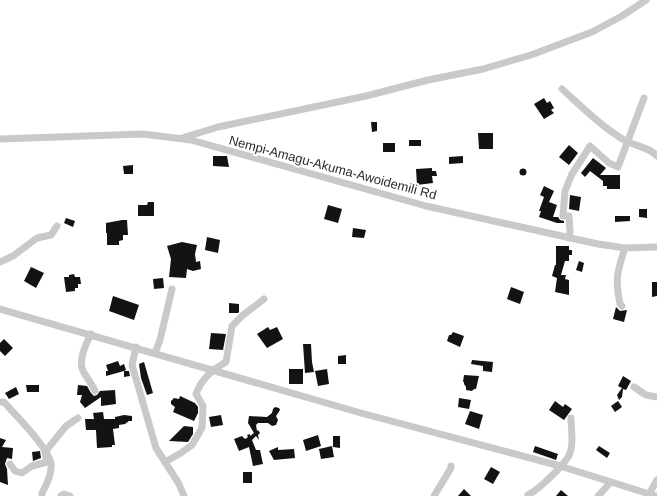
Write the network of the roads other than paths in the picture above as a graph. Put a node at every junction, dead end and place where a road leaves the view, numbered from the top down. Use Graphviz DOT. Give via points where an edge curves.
graph roads {
  1 [pos="646,0"];
  2 [pos="562,89"];
  3 [pos="644,98"];
  4 [pos="0,138"];
  5 [pos="179,139"];
  6 [pos="627,141"];
  7 [pos="657,156"];
  8 [pos="57,226"];
  9 [pos="569,238"];
  10 [pos="657,246"];
  11 [pos="625,248"];
  12 [pos="0,262"];
  13 [pos="172,289"];
  14 [pos="264,299"];
  15 [pos="622,306"];
  16 [pos="0,309"];
  17 [pos="91,334"];
  18 [pos="136,348"];
  19 [pos="155,353"];
  20 [pos="212,369"];
  21 [pos="634,387"];
  22 [pos="96,391"];
  23 [pos="657,397"];
  24 [pos="1,402"];
  25 [pos="78,418"];
  26 [pos="571,418"];
  27 [pos="45,452"];
  28 [pos="165,462"];
  29 [pos="10,464"];
  30 [pos="451,466"];
  31 [pos="560,466"];
  32 [pos="657,480"];
  33 [pos="610,483"];
  34 [pos="528,495"];
  35 [pos="652,495"];
  36 [pos="42,496"];
  37 [pos="61,496"];
  38 [pos="70,496"];
  39 [pos="184,496"];
  40 [pos="434,496"];
  41 [pos="598,496"];
  1 -- 5 [label="street" via="592,32 483,69 218,127"];
  2 -- 6 [label="street" via="596,121"];
  3 -- 6 [label="street"];
  4 -- 5 [label="street, Nempi-Amagu-Akuma-Awoidemili Rd" via="143,134"];
  5 -- 9 [label="street, Nempi-Amagu-Akuma-Awoidemili Rd" via="191,140 426,206"];
  6 -- 7 [label="street"];
  6 -- 9 [label="street" via="618,167 609,164 590,146 572,174 565,192 563,216 569,216"];
  8 -- 12 [label="street" via="52,236 37,238 13,256"];
  9 -- 11 [label="street, Nempi-Amagu-Akuma-Awoidemili Rd"];
  10 -- 11 [label="street, Nempi-Amagu-Akuma-Awoidemili Rd"];
  11 -- 15 [label="street" via="617,274"];
  13 -- 19 [label="street"];
  14 -- 20 [label="street" via="232,326 226,362"];
  16 -- 17 [label="street"];
  17 -- 18 [label="street"];
  17 -- 22 [label="street" via="82,352 82,370"];
  18 -- 19 [label="street"];
  18 -- 28 [label="street" via="132,365 156,448"];
  19 -- 20 [label="street"];
  20 -- 28 [label="street" via="196,394 203,406 202,428 192,445"];
  20 -- 31 [label="street" via="361,413"];
  21 -- 23 [label="street" via="646,395"];
  24 -- 27 [label="street" via="4,402 42,445"];
  25 -- 27 [label="street" via="66,426"];
  26 -- 31 [label="street" via="570,453"];
  27 -- 29 [label="street" via="47,462 32,466 22,473 15,471"];
  27 -- 36 [label="street" via="51,464 48,484"];
  28 -- 39 [label="street"];
  30 -- 40 [label="street"];
  31 -- 33 [label="street"];
  31 -- 34 [label="street" via="540,487"];
  32 -- 35 [label="street"];
  33 -- 35 [label="street"];
  33 -- 41 [label="street"];
  37 -- 38 [label="street"];
}
